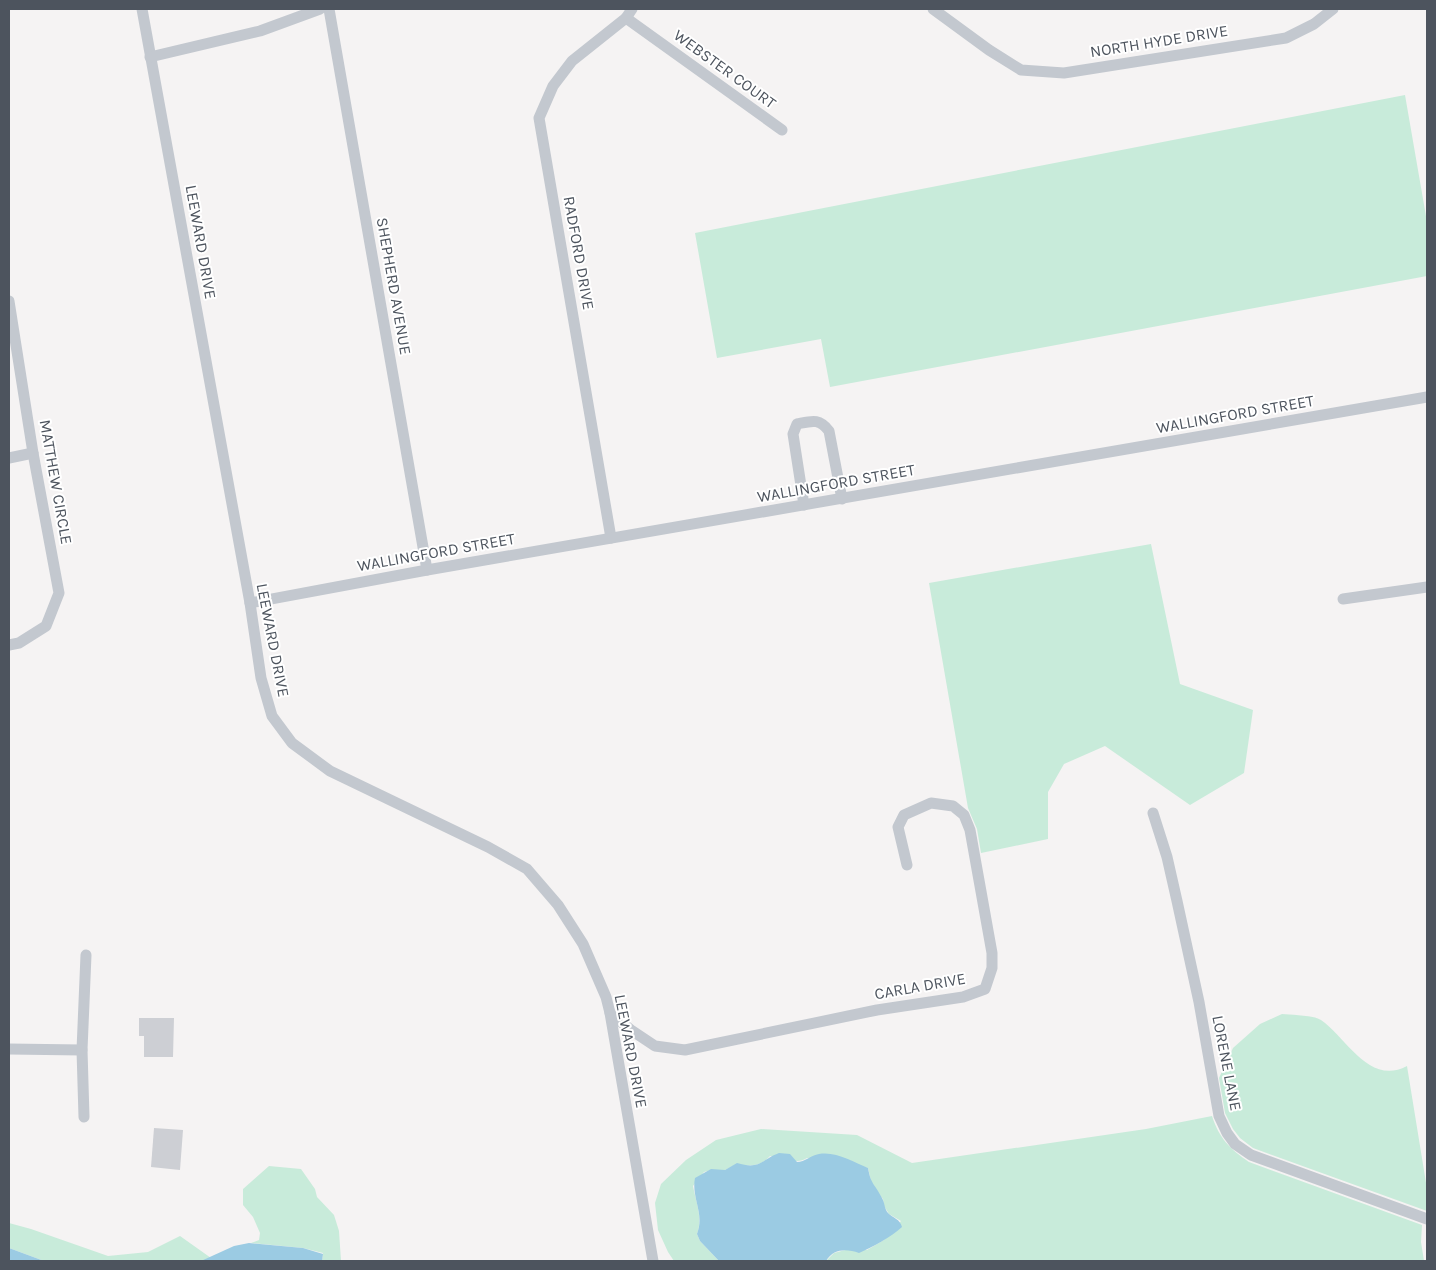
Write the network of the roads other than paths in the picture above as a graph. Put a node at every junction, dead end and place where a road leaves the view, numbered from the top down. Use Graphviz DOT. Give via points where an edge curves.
graph roads {
  1 [pos="142,9"];
  2 [pos="320,9"];
  3 [pos="329,9"];
  4 [pos="933,9"];
  5 [pos="1333,9"];
  6 [pos="629,13"];
  7 [pos="150,57"];
  8 [pos="782,130"];
  9 [pos="9,301"];
  10 [pos="1427,397"];
  11 [pos="33,453"];
  12 [pos="9,458"];
  13 [pos="842,499"];
  14 [pos="804,505"];
  15 [pos="611,538"];
  16 [pos="427,570"];
  17 [pos="1427,588"];
  18 [pos="1343,599"];
  19 [pos="250,603"];
  20 [pos="9,645"];
  21 [pos="1153,813"];
  22 [pos="907,865"];
  23 [pos="86,955"];
  24 [pos="610,1012"];
  25 [pos="9,1049"];
  26 [pos="82,1050"];
  27 [pos="84,1117"];
  28 [pos="1427,1219"];
  29 [pos="653,1261"];
  1 -- 7 [label="street, LEEWARD DRIVE"];
  2 -- 7 [label="street" via="260,31"];
  3 -- 16 [label="street, SHEPHERD AVENUE"];
  4 -- 5 [label="street, NORTH HYDE DRIVE" via="1021,70 1064,73 1286,38 1314,24"];
  6 -- 8 [label="street, WEBSTER COURT"];
  6 -- 15 [label="street, RADFORD DRIVE" via="572,62 553,86 539,118"];
  7 -- 19 [label="street, LEEWARD DRIVE"];
  9 -- 11 [label="street, MATTHEW CIRCLE"];
  10 -- 13 [label="street, WALLINGFORD STREET"];
  11 -- 12 [label="street"];
  11 -- 20 [label="street, MATTHEW CIRCLE" via="59,593 46,626 19,643"];
  13 -- 14 [label="street, WALLINGFORD STREET"];
  13 -- 14 [label="street" via="829,431 823,423 813,421 797,424 793,434"];
  14 -- 15 [label="street, WALLINGFORD STREET"];
  15 -- 16 [label="street, WALLINGFORD STREET"];
  16 -- 19 [label="street, WALLINGFORD STREET"];
  17 -- 18 [label="street"];
  19 -- 24 [label="street, LEEWARD DRIVE" via="261,678 272,716 292,743 330,771 527,869 558,905 584,944"];
  21 -- 28 [label="street, LORENE LANE" via="1167,857 1199,1002 1218,1116 1227,1134 1251,1155"];
  22 -- 24 [label="street, CARLA DRIVE" via="898,827 904,815 931,803 953,806 964,815 970,830 992,953 992,968 985,989 963,997 877,1010 685,1050 655,1046"];
  23 -- 26 [label="street"];
  24 -- 29 [label="street, LEEWARD DRIVE"];
  25 -- 26 [label="street"];
  26 -- 27 [label="street"];
}
